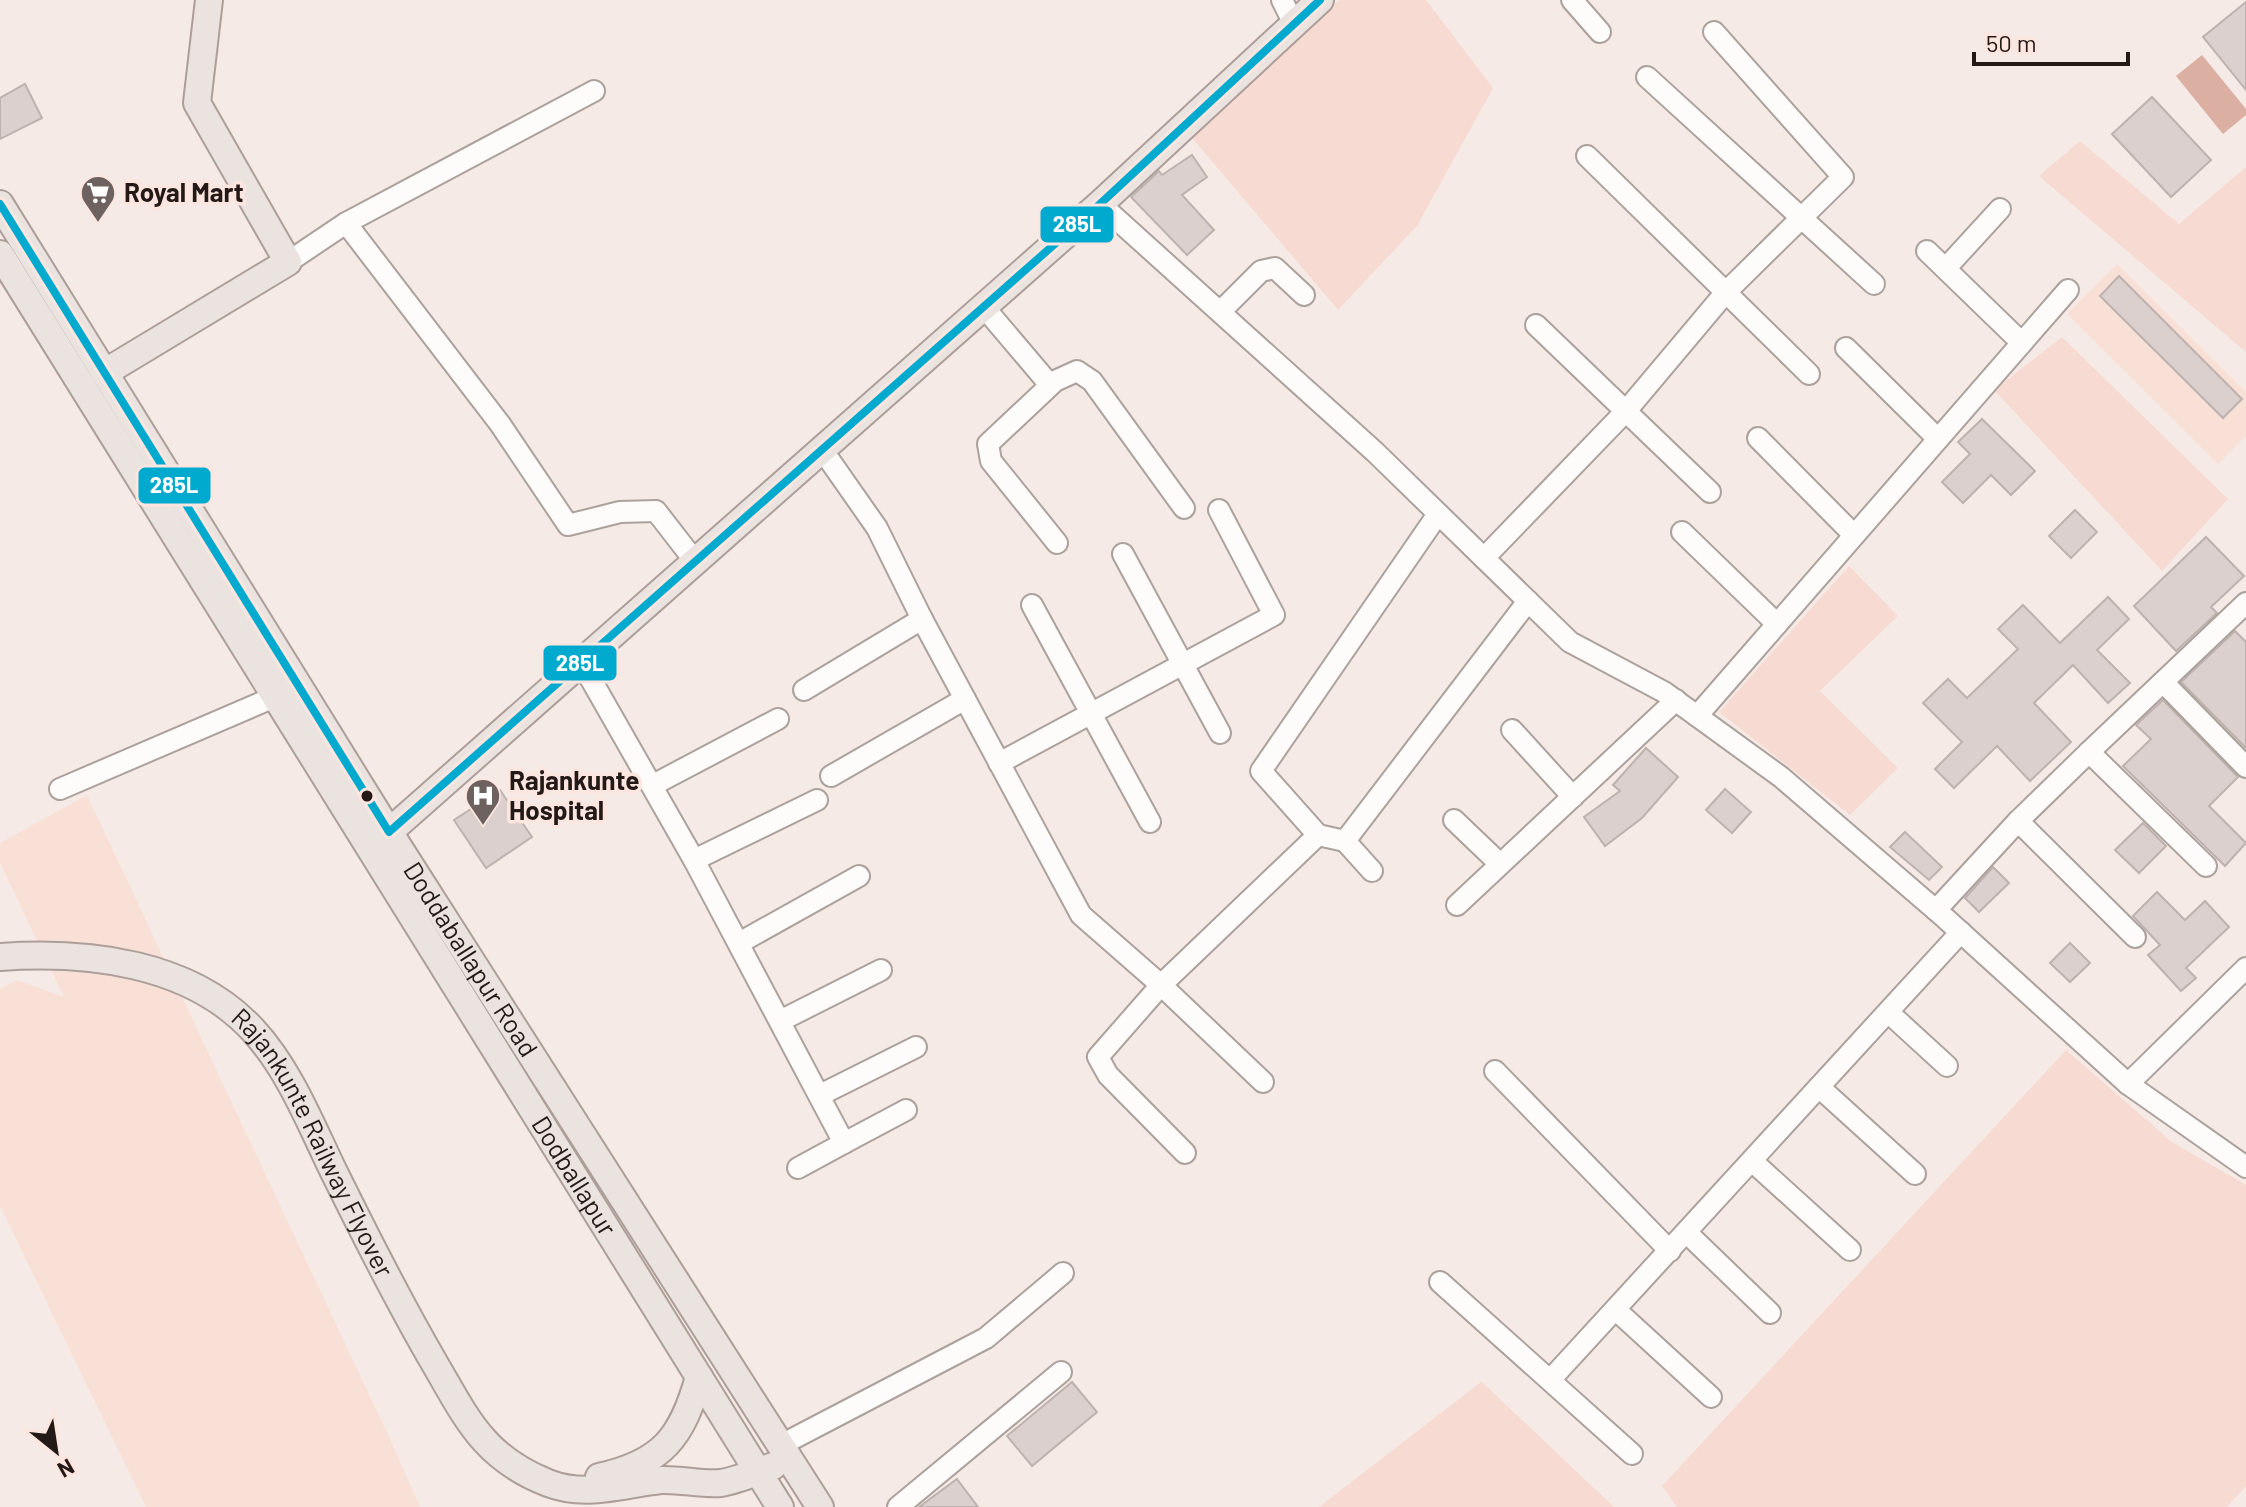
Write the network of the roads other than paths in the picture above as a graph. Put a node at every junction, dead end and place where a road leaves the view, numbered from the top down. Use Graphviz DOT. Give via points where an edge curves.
graph roads {
  1 [pos="209,0"];
  2 [pos="1282,0"];
  3 [pos="1320,0"];
  4 [pos="1572,0"];
  5 [pos="1294,24"];
  6 [pos="1600,32"];
  7 [pos="1714,32"];
  8 [pos="1647,77"];
  9 [pos="594,91"];
  10 [pos="1587,156"];
  11 [pos="0,204"];
  12 [pos="1100,204"];
  13 [pos="2000,209"];
  14 [pos="1803,220"];
  15 [pos="346,223"];
  16 [pos="1927,251"];
  17 [pos="0,254"];
  18 [pos="288,262"];
  19 [pos="1946,268"];
  20 [pos="1874,284"];
  21 [pos="2068,290"];
  22 [pos="1726,292"];
  23 [pos="1304,295"];
  24 [pos="983,306"];
  25 [pos="1221,311"];
  26 [pos="1536,325"];
  27 [pos="2022,343"];
  28 [pos="1846,348"];
  29 [pos="1809,374"];
  30 [pos="94,380"];
  31 [pos="1050,385"];
  32 [pos="1626,411"];
  33 [pos="1758,438"];
  34 [pos="1938,439"];
  35 [pos="821,448"];
  36 [pos="1710,492"];
  37 [pos="1184,508"];
  38 [pos="1219,510"];
  39 [pos="1438,514"];
  40 [pos="1682,532"];
  41 [pos="1854,535"];
  42 [pos="1057,543"];
  43 [pos="1123,554"];
  44 [pos="1484,558"];
  45 [pos="694,560"];
  46 [pos="1528,601"];
  47 [pos="1032,605"];
  48 [pos="2243,613"];
  49 [pos="922,619"];
  50 [pos="1777,624"];
  51 [pos="581,662"];
  52 [pos="1182,664"];
  53 [pos="2163,682"];
  54 [pos="804,690"];
  55 [pos="288,691"];
  56 [pos="965,699"];
  57 [pos="1676,700"];
  58 [pos="1091,713"];
  59 [pos="1697,716"];
  60 [pos="778,719"];
  61 [pos="1512,730"];
  62 [pos="1220,733"];
  63 [pos="2089,752"];
  64 [pos="999,763"];
  65 [pos="2246,767"];
  66 [pos="831,776"];
  67 [pos="653,785"];
  68 [pos="60,789"];
  69 [pos="1573,797"];
  70 [pos="817,800"];
  71 [pos="1454,820"];
  72 [pos="2018,821"];
  73 [pos="1150,822"];
  74 [pos="389,832"];
  75 [pos="1318,835"];
  76 [pos="1345,841"];
  77 [pos="365,845"];
  78 [pos="694,860"];
  79 [pos="1500,864"];
  80 [pos="2206,866"];
  81 [pos="1372,871"];
  82 [pos="859,876"];
  83 [pos="1457,905"];
  84 [pos="1936,910"];
  85 [pos="1961,932"];
  86 [pos="2135,937"];
  87 [pos="739,943"];
  88 [pos="0,957"];
  89 [pos="2246,968"];
  90 [pos="881,970"];
  91 [pos="1161,985"];
  92 [pos="1888,1012"];
  93 [pos="780,1021"];
  94 [pos="916,1047"];
  95 [pos="1947,1066"];
  96 [pos="1495,1071"];
  97 [pos="1263,1082"];
  98 [pos="2128,1084"];
  99 [pos="1819,1087"];
  100 [pos="820,1095"];
  101 [pos="906,1110"];
  102 [pos="844,1143"];
  103 [pos="1185,1153"];
  104 [pos="1752,1161"];
  105 [pos="2246,1167"];
  106 [pos="798,1168"];
  107 [pos="1915,1174"];
  108 [pos="1687,1233"];
  109 [pos="1850,1250"];
  110 [pos="1670,1251"];
  111 [pos="1063,1273"];
  112 [pos="1440,1282"];
  113 [pos="1616,1310"];
  114 [pos="1770,1313"];
  115 [pos="728,1359"];
  116 [pos="1061,1372"];
  117 [pos="699,1377"];
  118 [pos="1551,1379"];
  119 [pos="1711,1397"];
  120 [pos="786,1452"];
  121 [pos="1632,1454"];
  122 [pos="757,1472"];
  123 [pos="529,1473"];
  124 [pos="780,1507"];
  125 [pos="820,1507"];
  126 [pos="898,1507"];
  1 -- 18 [label="main road" via="197,103"];
  2 -- 5 [label="street"];
  3 -- 5 [label="main road"];
  4 -- 6 [label="street"];
  5 -- 12 [label="main road"];
  7 -- 14 [label="street" via="1843,177"];
  8 -- 14 [label="street"];
  9 -- 15 [label="street"];
  10 -- 22 [label="street"];
  11 -- 30 [label="main road, Doddaballapur Road"];
  12 -- 24 [label="main road"];
  12 -- 25 [label="street"];
  13 -- 19 [label="street"];
  14 -- 20 [label="street"];
  14 -- 22 [label="street"];
  15 -- 18 [label="street"];
  15 -- 45 [label="street" via="500,424 568,525 620,512 656,511"];
  16 -- 19 [label="street"];
  17 -- 30 [label="main road, Doddaballapur Road"];
  18 -- 30 [label="main road"];
  19 -- 27 [label="street"];
  21 -- 27 [label="street"];
  22 -- 29 [label="street"];
  22 -- 32 [label="street"];
  23 -- 25 [label="street" via="1275,268 1261,271"];
  24 -- 31 [label="street"];
  24 -- 35 [label="main road"];
  25 -- 39 [label="street"];
  26 -- 32 [label="street"];
  27 -- 34 [label="street"];
  28 -- 34 [label="street"];
  30 -- 55 [label="main road, Doddaballapur Road"];
  31 -- 37 [label="street" via="1077,371 1092,381"];
  31 -- 42 [label="street" via="994,436 987,452"];
  32 -- 36 [label="street"];
  32 -- 44 [label="street"];
  33 -- 41 [label="street"];
  34 -- 41 [label="street"];
  35 -- 45 [label="main road"];
  35 -- 49 [label="street" via="877,528"];
  38 -- 52 [label="street" via="1274,615"];
  39 -- 44 [label="street"];
  39 -- 75 [label="street" via="1261,771"];
  40 -- 50 [label="street"];
  41 -- 50 [label="street"];
  43 -- 52 [label="street"];
  44 -- 46 [label="street"];
  45 -- 51 [label="main road"];
  46 -- 57 [label="street" via="1570,642"];
  46 -- 76 [label="street"];
  47 -- 58 [label="street"];
  48 -- 53 [label="street"];
  49 -- 54 [label="street"];
  49 -- 56 [label="street"];
  50 -- 59 [label="street"];
  51 -- 67 [label="street"];
  51 -- 74 [label="main road"];
  52 -- 58 [label="street"];
  52 -- 62 [label="street"];
  53 -- 63 [label="street"];
  53 -- 65 [label="street"];
  55 -- 68 [label="street"];
  55 -- 74 [label="main road, Doddaballapur Road"];
  55 -- 77 [label="main road, Doddaballapur Road"];
  56 -- 64 [label="street"];
  56 -- 66 [label="street"];
  57 -- 59 [label="street"];
  57 -- 69 [label="street"];
  58 -- 64 [label="street"];
  58 -- 73 [label="street"];
  59 -- 84 [label="street" via="1781,777"];
  60 -- 67 [label="street"];
  61 -- 69 [label="street"];
  63 -- 72 [label="street"];
  63 -- 80 [label="street"];
  64 -- 91 [label="street" via="1081,915"];
  67 -- 78 [label="street"];
  69 -- 79 [label="street"];
  70 -- 78 [label="street"];
  71 -- 79 [label="street"];
  72 -- 84 [label="street"];
  72 -- 86 [label="street"];
  74 -- 77 [label="main road"];
  74 -- 115 [label="main road, Doddaballapur Road"];
  75 -- 76 [label="street"];
  75 -- 91 [label="street"];
  76 -- 81 [label="street"];
  77 -- 117 [label="main road, Dodballapur"];
  78 -- 87 [label="street"];
  79 -- 83 [label="street"];
  82 -- 87 [label="street"];
  84 -- 85 [label="street"];
  85 -- 92 [label="street"];
  85 -- 98 [label="street"];
  87 -- 93 [label="street"];
  88 -- 123 [label="main road, Rajankunte Railway Flyover" via="52,954 152,969 181,979 252,1029 283,1070 400,1303 473,1430 501,1459"];
  89 -- 98 [label="street"];
  90 -- 93 [label="street"];
  91 -- 97 [label="street"];
  91 -- 103 [label="street" via="1098,1057 1108,1075"];
  92 -- 95 [label="street"];
  92 -- 99 [label="street"];
  93 -- 100 [label="street"];
  94 -- 100 [label="street"];
  96 -- 110 [label="street"];
  98 -- 105 [label="street"];
  99 -- 104 [label="street"];
  99 -- 107 [label="street"];
  100 -- 102 [label="street"];
  101 -- 102 [label="street"];
  102 -- 106 [label="street"];
  104 -- 108 [label="street"];
  104 -- 109 [label="street"];
  108 -- 110 [label="street"];
  108 -- 114 [label="street"];
  110 -- 113 [label="street"];
  111 -- 120 [label="street" via="986,1338"];
  112 -- 118 [label="street"];
  113 -- 118 [label="street"];
  113 -- 119 [label="street"];
  115 -- 117 [label="main road"];
  115 -- 120 [label="main road, Doddaballapur Road"];
  116 -- 126 [label="street"];
  117 -- 122 [label="main road, Dodballapur"];
  117 -- 123 [label="main road, Rajankunte Railway Flyover" via="679,1433 651,1457 593,1478"];
  118 -- 121 [label="street"];
  120 -- 122 [label="main road, Rajankunte Railway Flyover"];
  120 -- 125 [label="main road, Doddaballapur Road"];
  122 -- 123 [label="main road, Rajankunte Railway Flyover" via="721,1483 664,1480 595,1490 549,1484"];
  122 -- 124 [label="main road, Dodballapur"];
}
